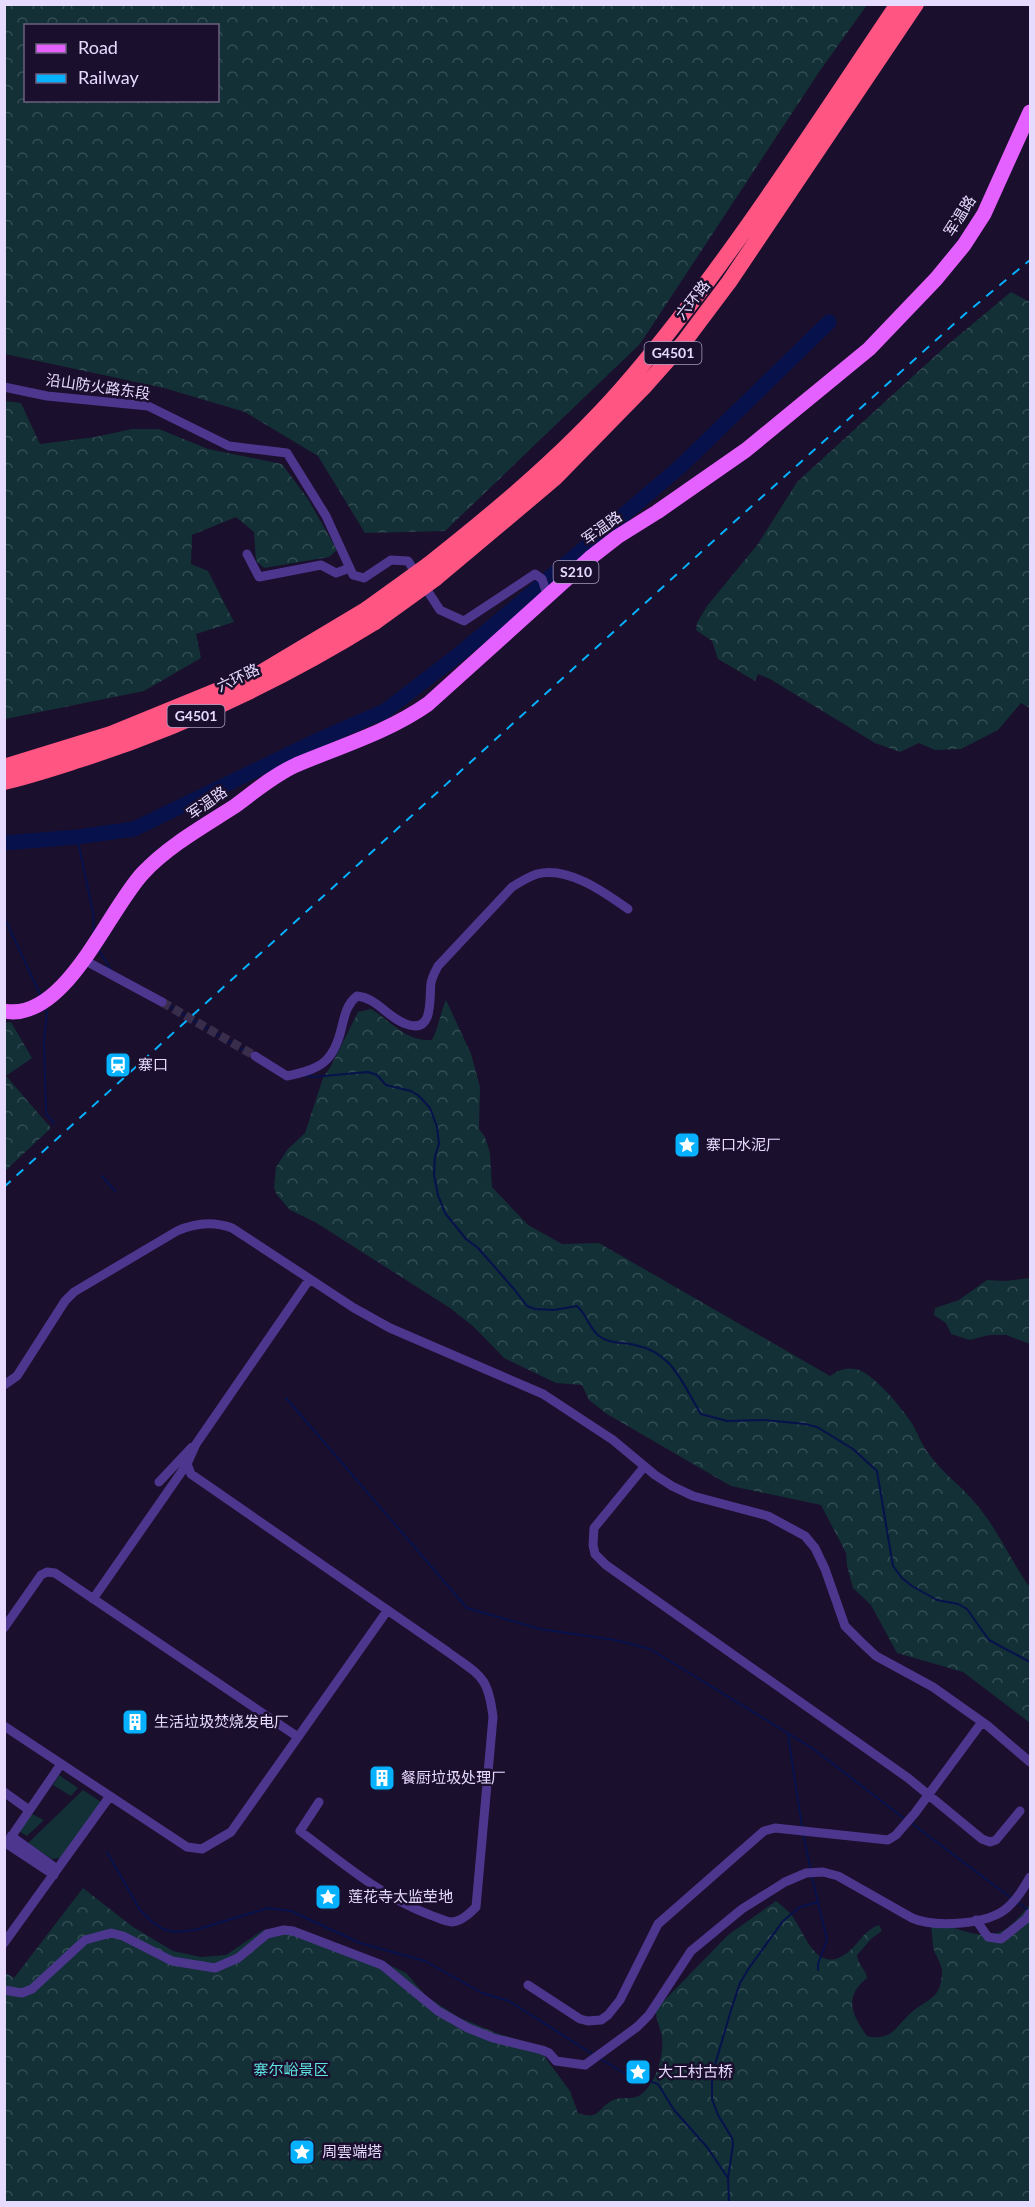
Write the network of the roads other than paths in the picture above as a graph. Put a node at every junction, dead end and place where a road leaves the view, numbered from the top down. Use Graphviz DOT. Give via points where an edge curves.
graph roads {
  1 [pos="898,4"];
  2 [pos="916,4"];
  3 [pos="883,39"];
  4 [pos="1030,112"];
  5 [pos="4,387"];
  6 [pos="247,554"];
  7 [pos="350,568"];
  8 [pos="549,597"];
  9 [pos="371,615"];
  10 [pos="4,767"];
  11 [pos="4,782"];
  12 [pos="628,909"];
  13 [pos="84,960"];
  14 [pos="162,1002"];
  15 [pos="4,1011"];
  16 [pos="255,1056"];
  17 [pos="309,1280"];
  18 [pos="4,1385"];
  19 [pos="196,1444"];
  20 [pos="187,1464"];
  21 [pos="645,1467"];
  22 [pos="159,1482"];
  23 [pos="93,1599"];
  24 [pos="387,1611"];
  25 [pos="4,1628"];
  26 [pos="982,1722"];
  27 [pos="4,1726"];
  28 [pos="298,1737"];
  29 [pos="1030,1762"];
  30 [pos="61,1764"];
  31 [pos="4,1792"];
  32 [pos="929,1795"];
  33 [pos="110,1796"];
  34 [pos="319,1802"];
  35 [pos="29,1810"];
  36 [pos="1020,1811"];
  37 [pos="7,1840"];
  38 [pos="55,1872"];
  39 [pos="1030,1877"];
  40 [pos="1028,1916"];
  41 [pos="976,1920"];
  42 [pos="4,1943"];
  43 [pos="528,1985"];
  44 [pos="4,1990"];
  1 -- 3 [label="highway, G4501"];
  2 -- 3 [label="highway, G4501"];
  3 -- 9 [label="highway, 六环路 / G4501, bridge" via="729,282 644,387 555,478"];
  4 -- 8 [label="main road, 军温路 / S210" via="984,214 964,245 869,349 746,450 590,558"];
  5 -- 7 [label="street, 沿山防火路东段" via="47,396 148,406 229,446 287,453 326,516"];
  6 -- 7 [label="street" via="259,577 321,565 336,573"];
  7 -- 8 [label="street" via="353,575 364,578 392,560 408,561 440,610 464,621 535,574 542,579"];
  8 -- 13 [label="main road, 军温路 / S210" via="404,721 292,767 165,854 137,880"];
  9 -- 10 [label="highway, 六环路 / G4501" via="260,673 111,734"];
  9 -- 11 [label="highway, 六环路 / G4501" via="325,653 268,684 117,748"];
  12 -- 16 [label="street" via="596,887 557,873 539,873 512,887 438,966 431,982 428,1017 423,1024 406,1024 366,997 357,996 347,1008 333,1053 322,1065 287,1076"];
  13 -- 14 [label="street"];
  13 -- 15 [label="main road, S210" via="74,976 52,996 16,1014"];
  17 -- 18 [label="street" via="232,1228 203,1223 189,1226 74,1292 17,1376"];
  17 -- 19 [label="street"];
  17 -- 21 [label="street" via="390,1328 543,1394 613,1440"];
  19 -- 20 [label="street"];
  19 -- 22 [label="street"];
  20 -- 23 [label="street"];
  20 -- 24 [label="street" via="191,1474"];
  21 -- 26 [label="street" via="693,1496 768,1516 805,1536 825,1569 846,1626 861,1642 876,1656 933,1687"];
  21 -- 32 [label="street" via="594,1528 595,1554"];
  23 -- 25 [label="street" via="55,1573 47,1572"];
  23 -- 28 [label="street"];
  24 -- 28 [label="street"];
  24 -- 34 [label="street" via="481,1676 488,1687 493,1717 476,1907 453,1922 441,1919 403,1903 360,1876 300,1831"];
  26 -- 29 [label="street"];
  26 -- 32 [label="street"];
  27 -- 30 [label="street"];
  28 -- 33 [label="street" via="231,1832 202,1849 187,1847"];
  30 -- 33 [label="street"];
  30 -- 35 [label="street"];
  31 -- 35 [label="street"];
  32 -- 36 [label="street" via="990,1842 1001,1835"];
  32 -- 43 [label="street" via="888,1840 776,1828 764,1831 658,1924 620,2000 601,2020 580,2019"];
  33 -- 38 [label="street"];
  35 -- 37 [label="street"];
  37 -- 38 [label="street"];
  38 -- 42 [label="street"];
  39 -- 41 [label="street" via="1010,1905"];
  40 -- 41 [label="street" via="1001,1939 988,1937"];
  41 -- 44 [label="street" via="923,1922 838,1876 811,1872 785,1882 742,1909 691,1951 649,2015 585,2064 556,2061 542,2050 481,2034 438,2011 382,1965 284,1930 267,1934 238,1958 215,1968 172,1961 111,1933 85,1940 32,1989 21,1993"];
}
